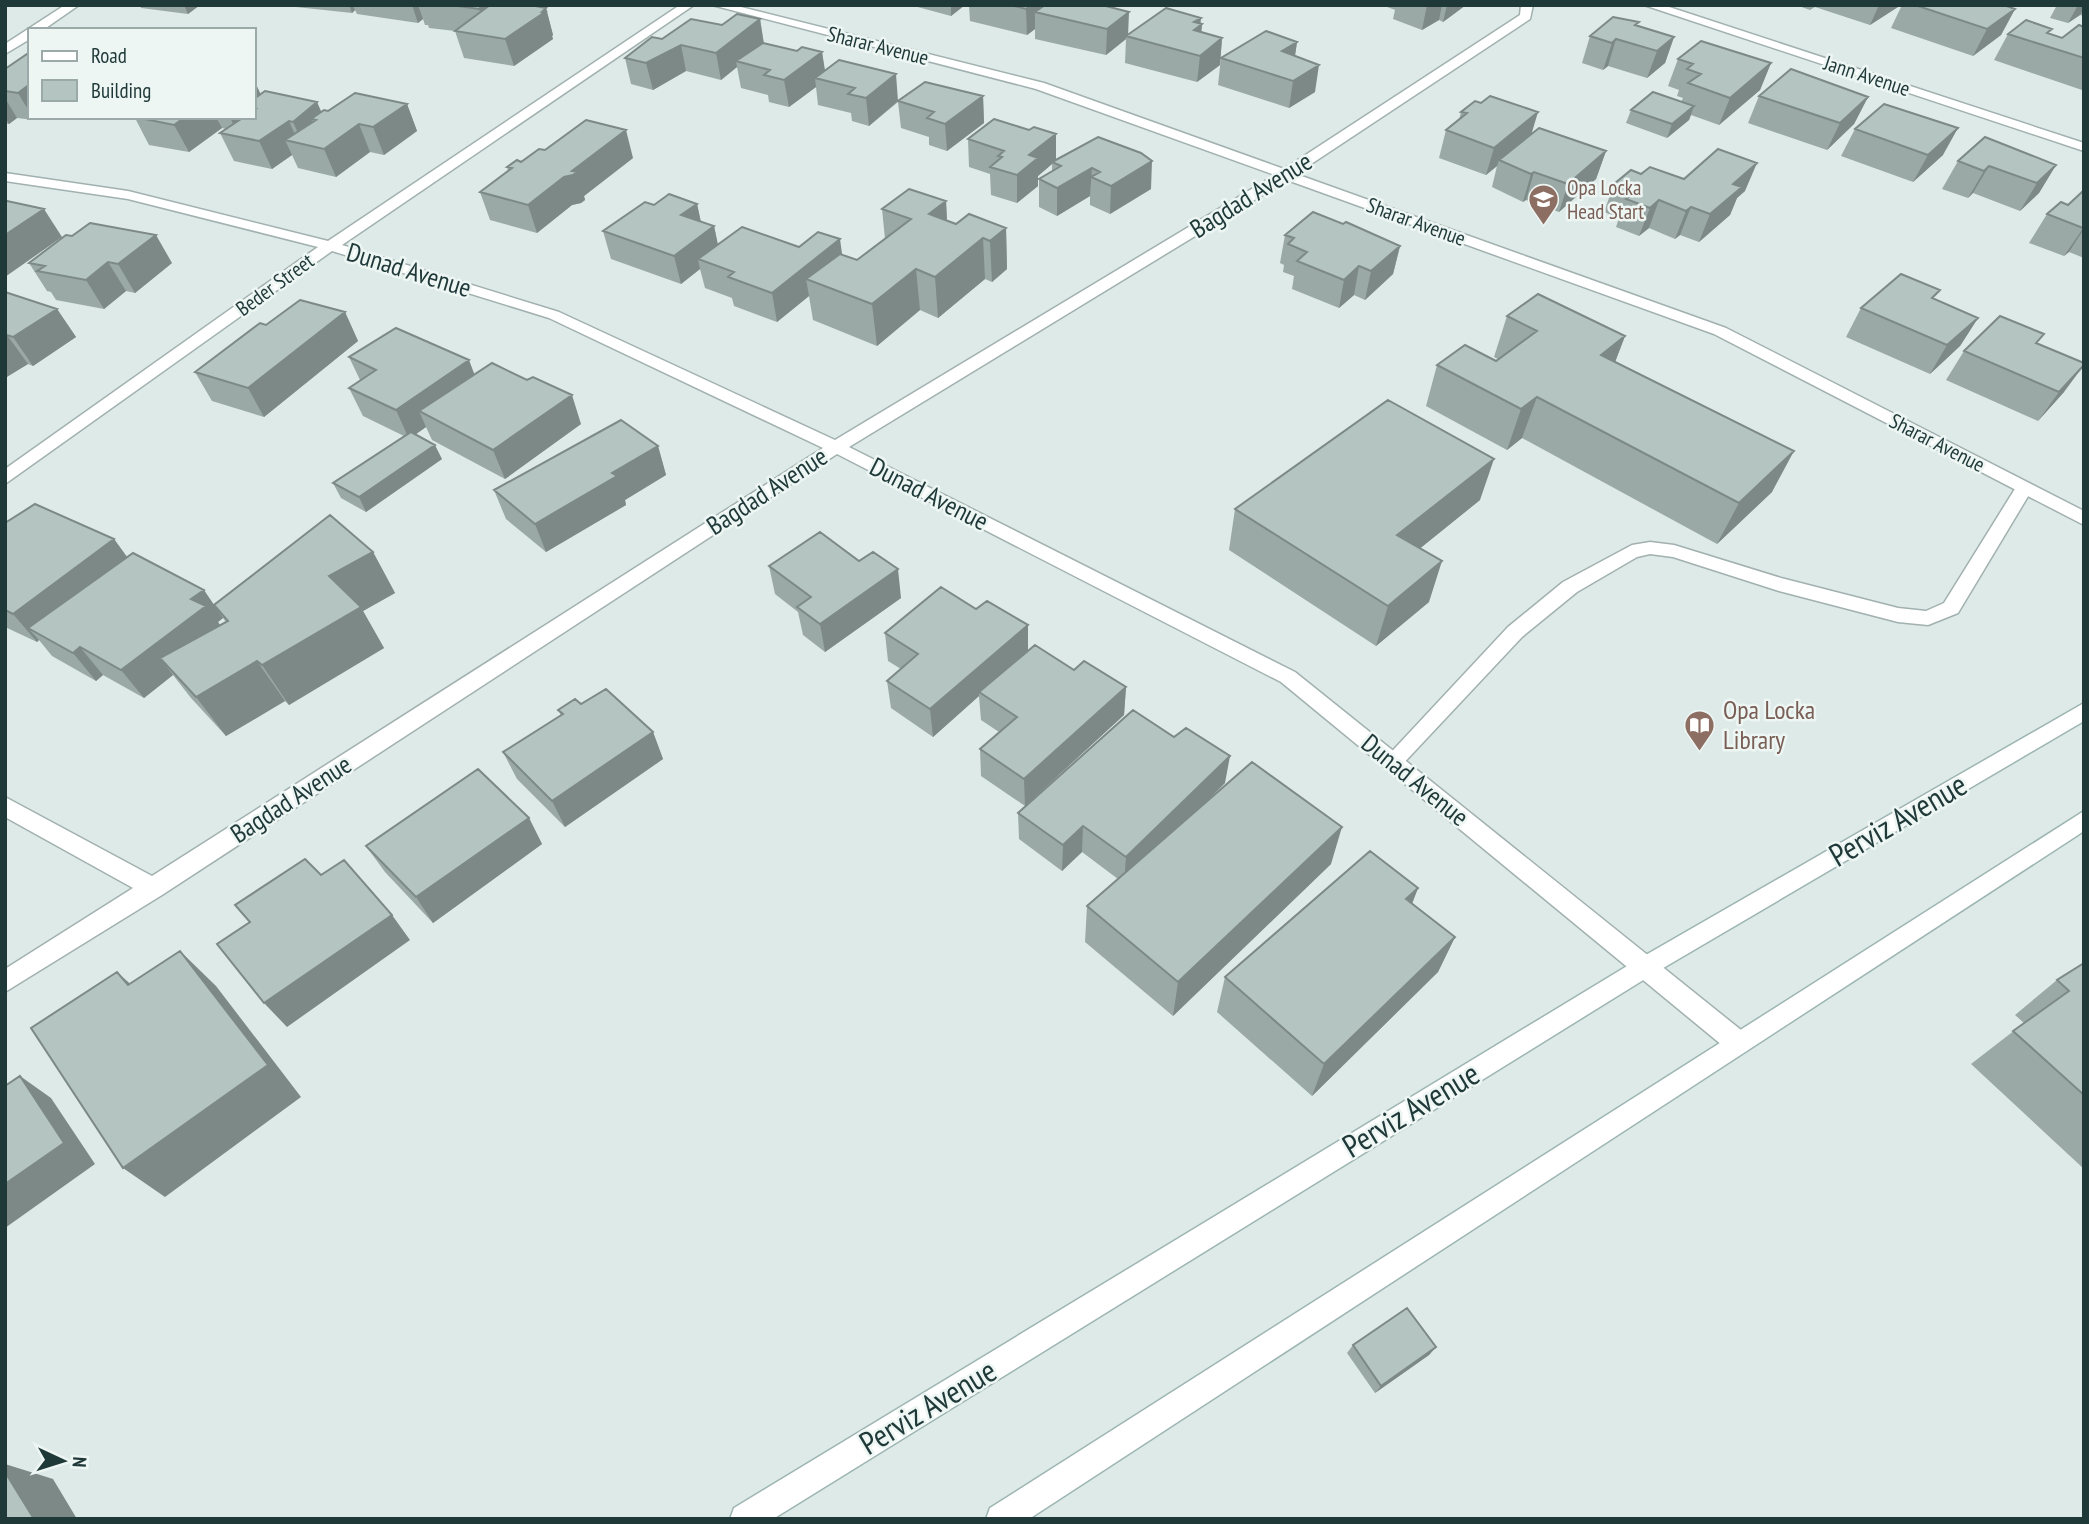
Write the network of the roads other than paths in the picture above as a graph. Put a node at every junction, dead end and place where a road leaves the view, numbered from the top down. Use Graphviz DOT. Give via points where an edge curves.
graph roads {
  1 [pos="73,5"];
  2 [pos="688,5"];
  3 [pos="718,5"];
  4 [pos="1527,5"];
  5 [pos="1650,5"];
  6 [pos="39,28"];
  7 [pos="28,34"];
  8 [pos="5,50"];
  9 [pos="2084,147"];
  10 [pos="1285,176"];
  11 [pos="5,177"];
  12 [pos="330,246"];
  13 [pos="836,447"];
  14 [pos="5,478"];
  15 [pos="2024,488"];
  16 [pos="2084,519"];
  17 [pos="2084,711"];
  18 [pos="1392,762"];
  19 [pos="5,806"];
  20 [pos="2084,820"];
  21 [pos="154,888"];
  22 [pos="1644,968"];
  23 [pos="5,982"];
  24 [pos="1737,1042"];
  25 [pos="751,1517"];
  26 [pos="1001,1519"];
  1 -- 6 [label="street"];
  2 -- 12 [label="street, Beder Street"];
  3 -- 10 [label="street, Sharar Avenue" via="1040,86"];
  4 -- 10 [label="street, Bagdad Avenue" via="1525,16"];
  5 -- 9 [label="street, Jann Avenue"];
  7 -- 8 [label="street"];
  10 -- 13 [label="street, Bagdad Avenue"];
  10 -- 15 [label="street, Sharar Avenue" via="1720,331"];
  11 -- 12 [label="street, Dunad Avenue" via="128,195"];
  12 -- 13 [label="street, Dunad Avenue" via="554,315"];
  12 -- 14 [label="street, Beder Street"];
  13 -- 18 [label="street, Dunad Avenue" via="1288,677"];
  13 -- 21 [label="street, Bagdad Avenue"];
  15 -- 16 [label="street, Sharar Avenue"];
  15 -- 18 [label="street" via="1951,608 1928,618 1898,615 1779,584 1674,551 1632,551 1570,587 1515,632"];
  17 -- 22 [label="street, Perviz Avenue"];
  18 -- 22 [label="street, Dunad Avenue"];
  19 -- 21 [label="street"];
  20 -- 24 [label="street"];
  21 -- 23 [label="street, Bagdad Avenue"];
  22 -- 24 [label="street, Dunad Avenue"];
  22 -- 25 [label="street, Perviz Avenue"];
  24 -- 26 [label="street"];
}
